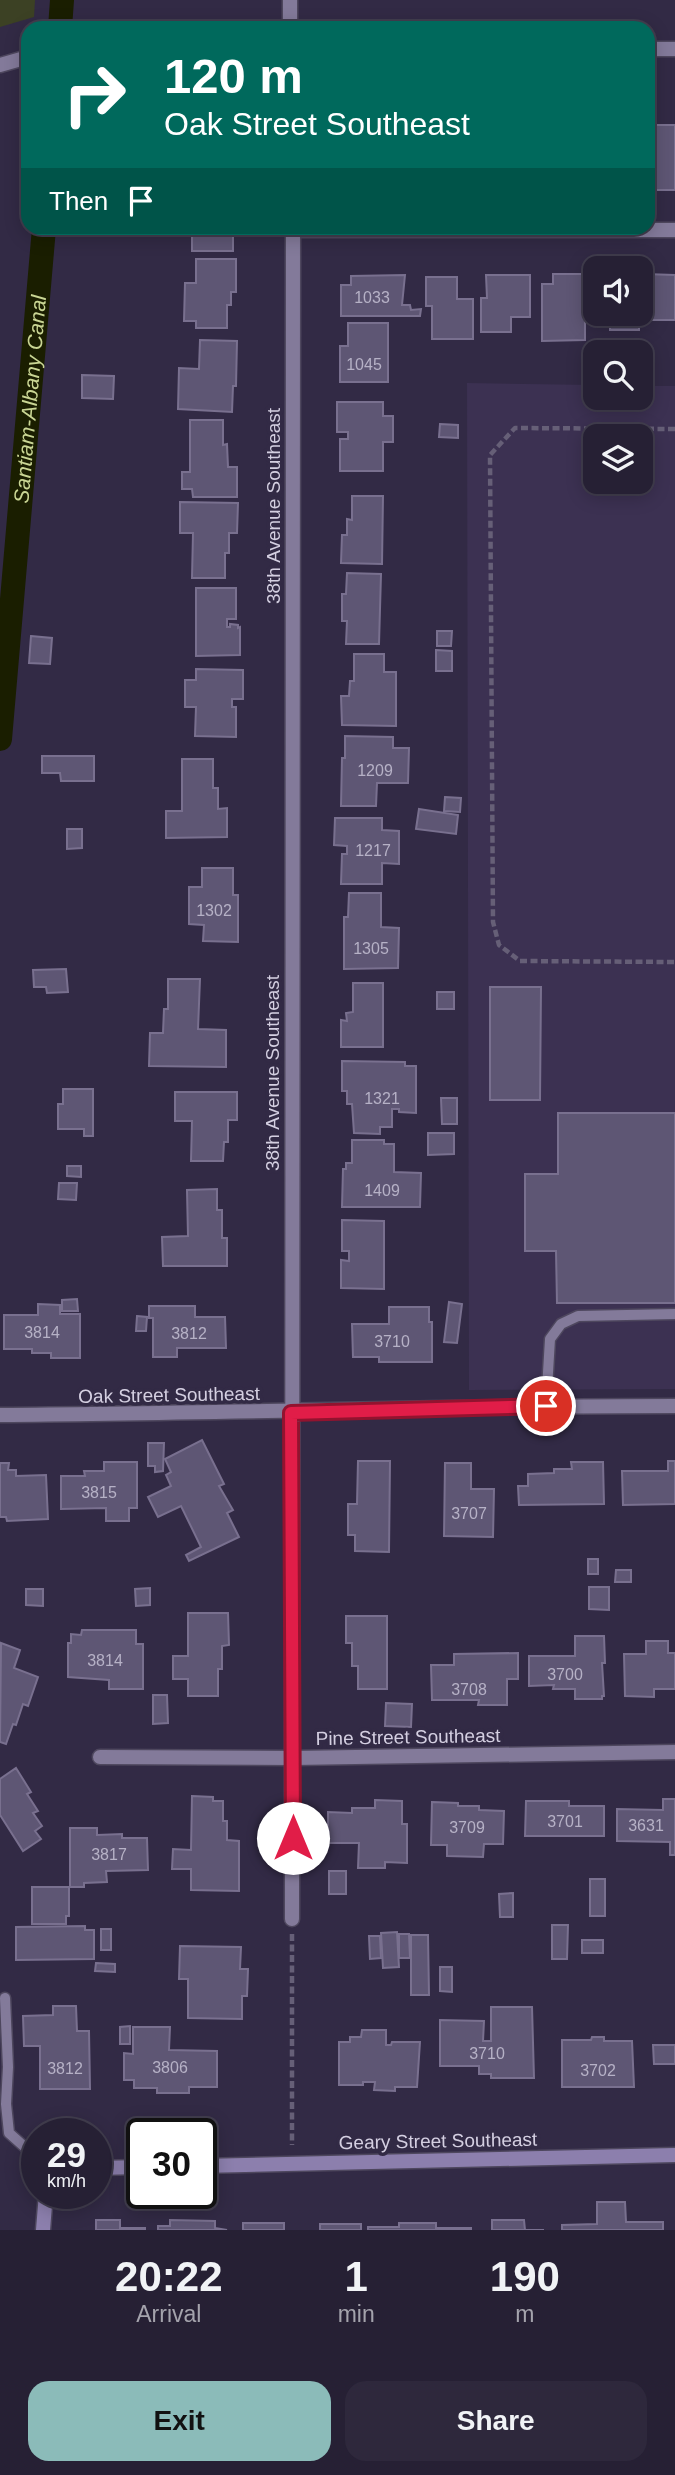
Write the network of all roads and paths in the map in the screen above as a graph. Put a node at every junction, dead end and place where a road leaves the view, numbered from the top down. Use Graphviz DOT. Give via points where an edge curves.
graph roads {
  1 [pos="290,0"];
  2 [pos="290,21"];
  3 [pos="655,49"];
  4 [pos="675,49"];
  5 [pos="21,59"];
  6 [pos="0,65"];
  7 [pos="655,230"];
  8 [pos="675,230"];
  9 [pos="293,235"];
  10 [pos="675,429"];
  11 [pos="675,962"];
  12 [pos="675,1314"];
  13 [pos="546,1406"];
  14 [pos="675,1406"];
  15 [pos="291,1413"];
  16 [pos="0,1415"];
  17 [pos="675,1752"];
  18 [pos="100,1757"];
  19 [pos="293,1758"];
  20 [pos="292,1919"];
  21 [pos="5,1998"];
  22 [pos="21,2144"];
  23 [pos="675,2155"];
  24 [pos="292,2164"];
  25 [pos="217,2166"];
  26 [pos="45,2209"];
  27 [pos="43,2230"];
  1 -- 2 [label="street"];
  3 -- 4 [label="street"];
  5 -- 6 [label="street"];
  7 -- 8 [label="street"];
  9 -- 15 [label="street, 38th Avenue Southeast"];
  10 -- 11 [label="path" via="515,428 490,455 493,922 499,945 520,961"];
  12 -- 13 [label="lane" via="578,1316 561,1324 550,1339"];
  13 -- 14 [label="street, Oak Street Southeast"];
  13 -- 15 [label="street, Oak Street Southeast"];
  15 -- 16 [label="street, Oak Street Southeast"];
  15 -- 19 [label="street, 38th Avenue Southeast"];
  17 -- 19 [label="street, Pine Street Southeast"];
  18 -- 19 [label="street, Pine Street Southeast"];
  19 -- 20 [label="street, 38th Avenue Southeast"];
  20 -- 24 [label="path"];
  21 -- 22 [label="lane" via="9,2133"];
  23 -- 24 [label="street, Geary Street Southeast"];
  24 -- 25 [label="street, Geary Street Southeast"];
  26 -- 27 [label="street"];
}
